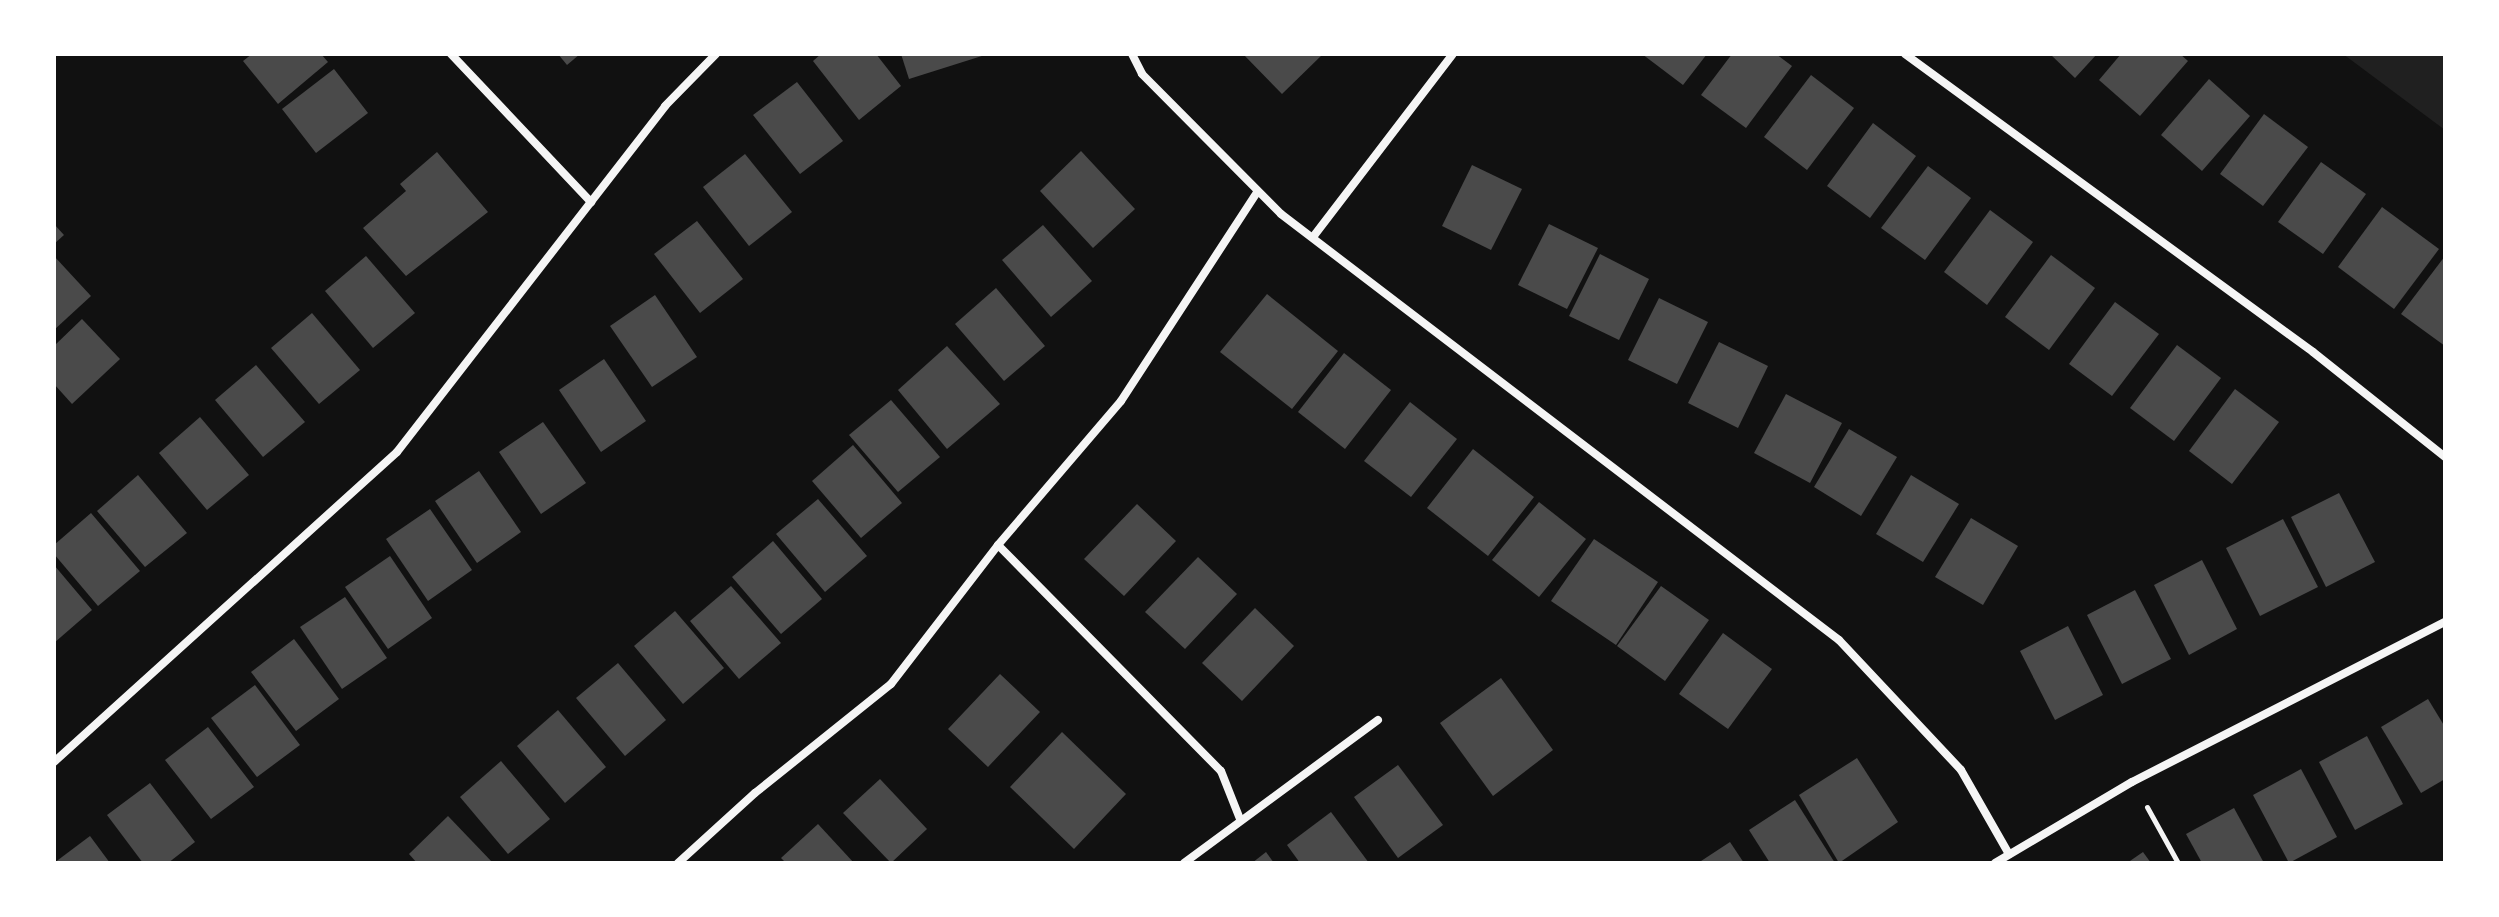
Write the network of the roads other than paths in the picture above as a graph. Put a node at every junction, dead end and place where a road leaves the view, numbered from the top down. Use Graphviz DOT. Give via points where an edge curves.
graph roads {
  1 [pos="451,54"];
  2 [pos="716,54"];
  3 [pos="1132,54"];
  4 [pos="1453,54"];
  5 [pos="1905,54"];
  6 [pos="1257,192"];
  7 [pos="591,202"];
  8 [pos="1313,237"];
  9 [pos="2445,457"];
  10 [pos="998,545"];
  11 [pos="2445,622"];
  12 [pos="1378,720"];
  13 [pos="54,762"];
  14 [pos="1240,819"];
  15 [pos="2009,854"];
  16 [pos="678,863"];
  17 [pos="1184,863"];
  18 [pos="1995,863"];
  1 -- 7 [label="street"];
  2 -- 7 [label="street" via="665,106"];
  3 -- 6 [label="street" via="1142,74"];
  4 -- 8 [label="street"];
  5 -- 9 [label="street" via="2313,352"];
  6 -- 8 [label="street"];
  6 -- 10 [label="street" via="1121,401"];
  7 -- 13 [label="street" via="397,452"];
  8 -- 15 [label="street" via="1839,640 1961,770"];
  10 -- 14 [label="street" via="1221,771"];
  10 -- 16 [label="street" via="891,684 755,793"];
  11 -- 15 [label="street" via="2132,782"];
  12 -- 14 [label="street"];
  14 -- 17 [label="street"];
  15 -- 18 [label="street"];
}
